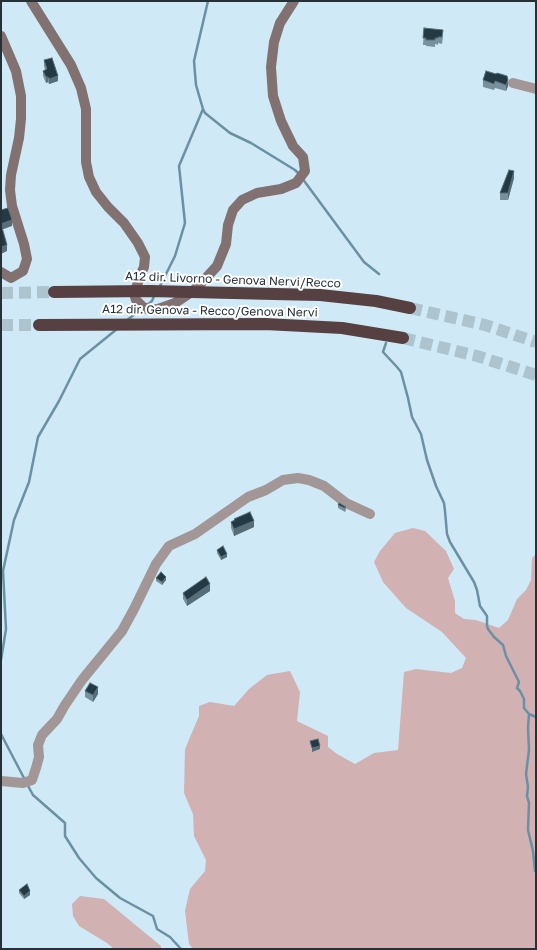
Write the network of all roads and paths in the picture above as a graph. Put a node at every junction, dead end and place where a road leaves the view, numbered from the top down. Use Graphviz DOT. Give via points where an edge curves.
graph roads {
  1 [pos="31,1"];
  2 [pos="294,1"];
  3 [pos="1,36"];
  4 [pos="513,83"];
  5 [pos="536,89"];
  6 [pos="1,272"];
  7 [pos="54,292"];
  8 [pos="410,308"];
  9 [pos="39,325"];
  10 [pos="403,338"];
  11 [pos="370,514"];
  12 [pos="1,781"];
  1 -- 2 [label="street" via="71,65 81,88 86,109 86,162 90,177 96,192 124,223 145,256 135,297 149,310 175,303 192,291 217,266 226,244 233,210 242,200 257,193 281,189 296,183 305,171 303,157 293,146 281,122 273,96 271,67 274,42 280,23"];
  3 -- 6 [label="street" via="16,70 21,96 19,138 10,190 27,259 22,271 11,278"];
  4 -- 5 [label="street"];
  7 -- 8 [label="highway, A12 dir. Livorno - Genova Nervi/Recco, bridge" via="150,291 320,295 376,301"];
  9 -- 10 [label="highway, A12 dir. Genova - Recco/Genova Nervi" via="265,324 342,328"];
  11 -- 12 [label="street" via="346,503 324,486 309,480 283,480 248,497 195,534 168,546 156,564 122,632 82,680 57,719 42,734 38,745 39,757 36,768 27,782"];
}
